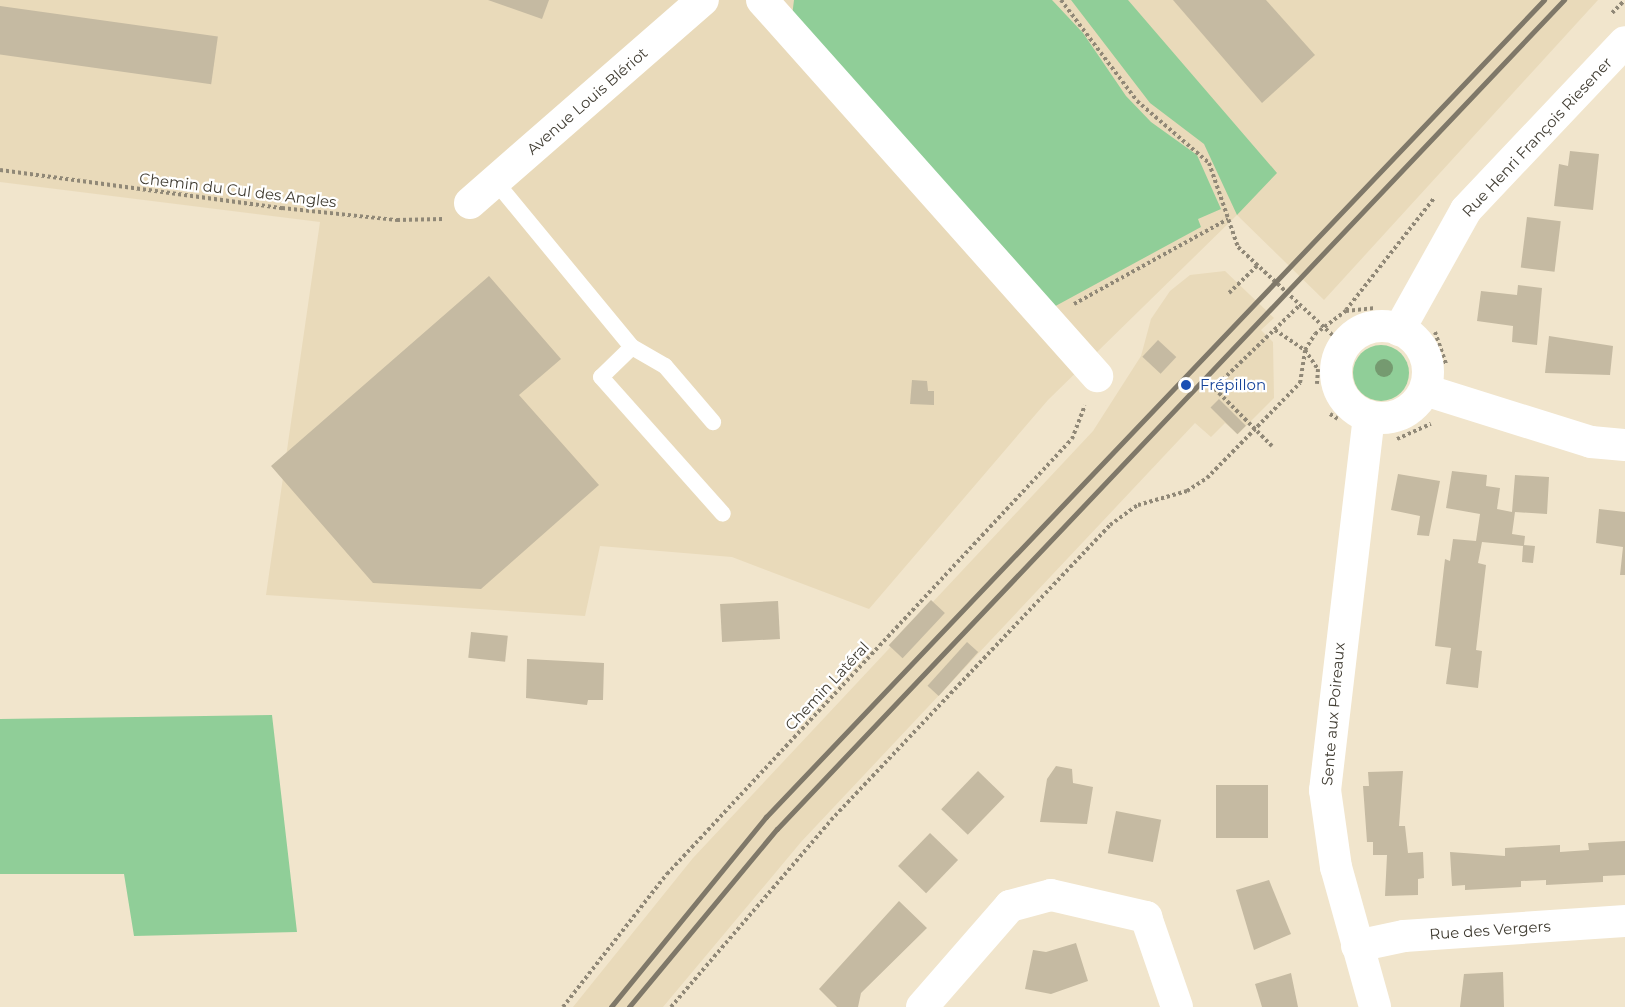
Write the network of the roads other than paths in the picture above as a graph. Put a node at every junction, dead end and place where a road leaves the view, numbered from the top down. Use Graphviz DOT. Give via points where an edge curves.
graph roads {
  1 [pos="703,0"];
  2 [pos="762,0"];
  3 [pos="1625,42"];
  4 [pos="495,181"];
  5 [pos="470,203"];
  6 [pos="1390,318"];
  7 [pos="632,347"];
  8 [pos="1096,376"];
  9 [pos="1437,381"];
  10 [pos="1368,416"];
  11 [pos="713,422"];
  12 [pos="1625,445"];
  13 [pos="723,514"];
  14 [pos="1625,921"];
  15 [pos="1357,946"];
  16 [pos="922,1007"];
  17 [pos="1177,1007"];
  18 [pos="1375,1007"];
  1 -- 4 [label="street, Avenue Louis Blériot"];
  2 -- 8 [label="street"];
  3 -- 6 [label="street, Rue Henri François Riesener" via="1466,210"];
  4 -- 5 [label="street, Avenue Louis Blériot"];
  4 -- 7 [label="lane"];
  6 -- 9 [label="street" via="1421,348 1427,369"];
  6 -- 10 [label="street" via="1374,327 1333,337 1340,391"];
  7 -- 11 [label="lane" via="665,366"];
  7 -- 13 [label="lane" via="601,377"];
  9 -- 10 [label="street" via="1395,416"];
  9 -- 12 [label="street" via="1591,442"];
  10 -- 15 [label="street, Sente aux Poireaux" via="1325,790 1329,834"];
  14 -- 15 [label="street, Rue des Vergers" via="1404,936"];
  15 -- 18 [label="street, Sente aux Poireaux"];
  16 -- 17 [label="street" via="1011,906 1051,895 1146,917"];
}
